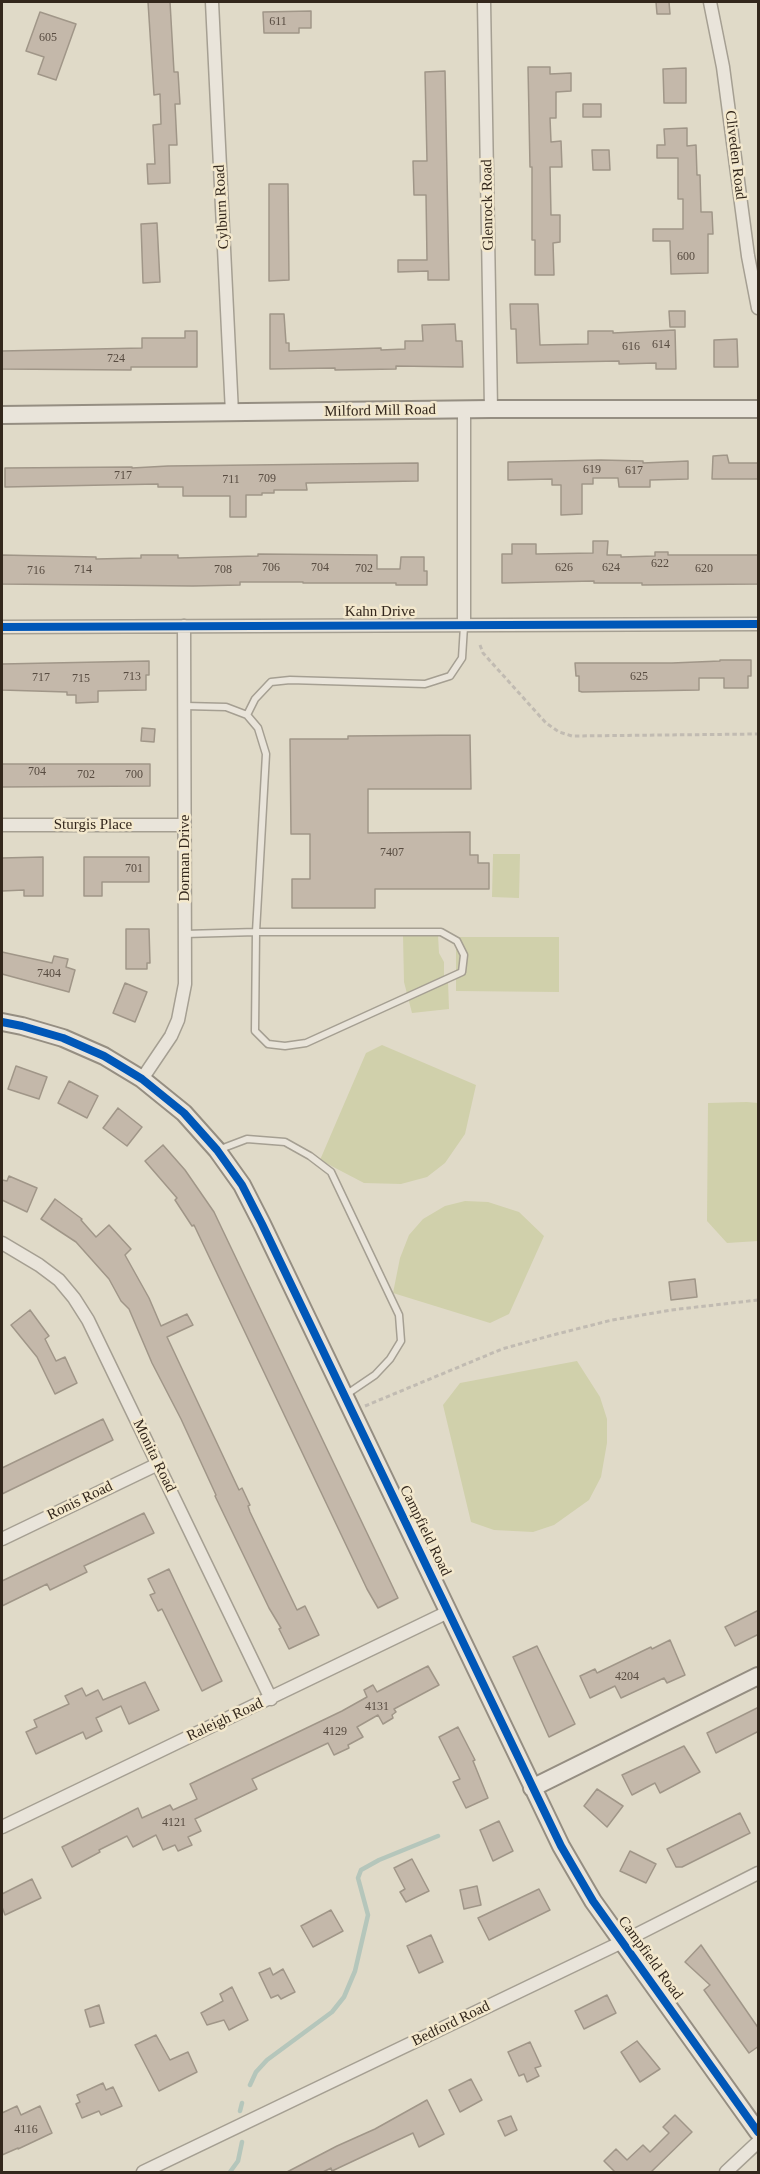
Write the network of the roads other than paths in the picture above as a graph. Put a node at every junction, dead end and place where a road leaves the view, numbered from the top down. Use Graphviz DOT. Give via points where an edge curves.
graph roads {
  1 [pos="212,2"];
  2 [pos="484,2"];
  3 [pos="710,2"];
  4 [pos="759,308"];
  5 [pos="464,409"];
  6 [pos="491,409"];
  7 [pos="759,409"];
  8 [pos="232,413"];
  9 [pos="2,415"];
  10 [pos="759,624"];
  11 [pos="184,626"];
  12 [pos="464,626"];
  13 [pos="2,627"];
  14 [pos="185,706"];
  15 [pos="247,715"];
  16 [pos="2,825"];
  17 [pos="184,825"];
  18 [pos="256,932"];
  19 [pos="185,934"];
  20 [pos="2,1022"];
  21 [pos="142,1079"];
  22 [pos="217,1150"];
  23 [pos="2,1243"];
  24 [pos="349,1403"];
  25 [pos="158,1464"];
  26 [pos="2,1539"];
  27 [pos="448,1612"];
  28 [pos="759,1676"];
  29 [pos="271,1699"];
  30 [pos="532,1788"];
  31 [pos="2,1827"];
  32 [pos="759,1872"];
  33 [pos="622,1942"];
  34 [pos="759,2132"];
  35 [pos="759,2142"];
  36 [pos="142,2172"];
  37 [pos="726,2172"];
  1 -- 8 [label="street, Cylburn Road"];
  2 -- 6 [label="street, Glenrock Road"];
  3 -- 4 [label="street, Cliveden Road"];
  5 -- 6 [label="street, Milford Mill Road"];
  5 -- 8 [label="street, Milford Mill Road"];
  5 -- 12 [label="street"];
  6 -- 7 [label="street, Milford Mill Road"];
  8 -- 9 [label="street, Milford Mill Road"];
  10 -- 12 [label="street, Kahn Drive"];
  11 -- 12 [label="street, Kahn Drive"];
  11 -- 13 [label="street, Kahn Drive"];
  11 -- 14 [label="street, Dorman Drive"];
  12 -- 15 [label="lane" via="462,658 450,676 425,684 271,682"];
  14 -- 15 [label="lane" via="225,707"];
  14 -- 17 [label="street, Dorman Drive"];
  15 -- 18 [label="lane" via="258,728 266,754"];
  16 -- 17 [label="street, Sturgis Place"];
  17 -- 19 [label="street, Dorman Drive"];
  18 -- 18 [label="lane" via="441,932 457,941 464,955 462,972 306,1043 268,1044 255,1031"];
  18 -- 19 [label="lane"];
  19 -- 21 [label="street, Dorman Drive" via="185,984 178,1020"];
  20 -- 21 [label="street, Campfield Road" via="63,1038"];
  21 -- 22 [label="street, Campfield Road" via="184,1113"];
  22 -- 24 [label="street, Campfield Road" via="242,1185"];
  22 -- 24 [label="lane" via="246,1139 285,1142 331,1172 399,1316 401,1341 390,1359"];
  23 -- 25 [label="street, Monita Road" via="59,1280 74,1298"];
  24 -- 27 [label="street, Campfield Road"];
  25 -- 26 [label="street, Ronis Road"];
  25 -- 29 [label="street, Monita Road"];
  27 -- 29 [label="street, Raleigh Road"];
  27 -- 30 [label="street, Campfield Road"];
  28 -- 30 [label="street"];
  29 -- 31 [label="street, Raleigh Road"];
  30 -- 33 [label="street, Campfield Road" via="577,1876"];
  32 -- 33 [label="street, Bedford Road"];
  33 -- 34 [label="street, Campfield Road"];
  33 -- 36 [label="street, Bedford Road"];
  35 -- 37 [label="street"];
}
